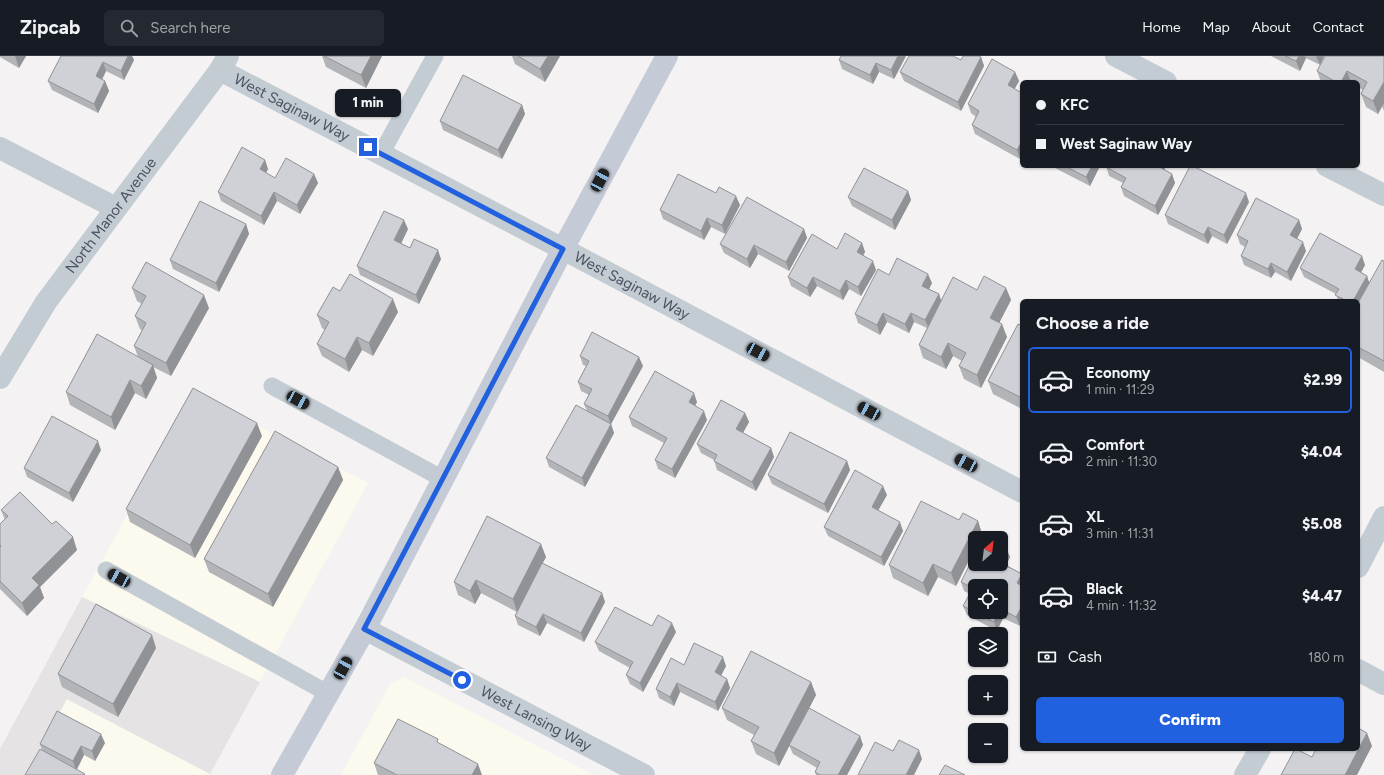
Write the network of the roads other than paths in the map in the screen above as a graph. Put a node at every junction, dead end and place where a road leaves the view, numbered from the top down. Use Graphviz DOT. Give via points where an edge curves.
graph roads {
  1 [pos="435,56"];
  2 [pos="666,56"];
  3 [pos="1116,56"];
  4 [pos="224,63"];
  5 [pos="1162,80"];
  6 [pos="0,148"];
  7 [pos="382,154"];
  8 [pos="1331,168"];
  9 [pos="1384,196"];
  10 [pos="116,208"];
  11 [pos="563,249"];
  12 [pos="0,378"];
  13 [pos="272,386"];
  14 [pos="443,479"];
  15 [pos="1020,491"];
  16 [pos="1384,517"];
  17 [pos="1360,563"];
  18 [pos="106,570"];
  19 [pos="364,629"];
  20 [pos="1360,671"];
  21 [pos="1384,684"];
  22 [pos="329,694"];
  23 [pos="1259,751"];
  24 [pos="283,775"];
  25 [pos="644,775"];
  26 [pos="1245,775"];
  1 -- 7 [label="lane"];
  2 -- 11 [label="main road"];
  3 -- 5 [label="street"];
  4 -- 7 [label="street, West Saginaw Way"];
  4 -- 10 [label="street, North Manor Avenue"];
  6 -- 10 [label="street"];
  7 -- 11 [label="street, West Saginaw Way"];
  8 -- 9 [label="street"];
  10 -- 12 [label="street, North Manor Avenue" via="46,302"];
  11 -- 14 [label="main road"];
  11 -- 15 [label="street, West Saginaw Way"];
  13 -- 14 [label="lane"];
  14 -- 19 [label="main road"];
  16 -- 17 [label="street"];
  18 -- 22 [label="lane"];
  19 -- 22 [label="main road"];
  19 -- 25 [label="street, West Lansing Way"];
  20 -- 21 [label="street"];
  22 -- 24 [label="main road"];
  23 -- 26 [label="street"];
}
